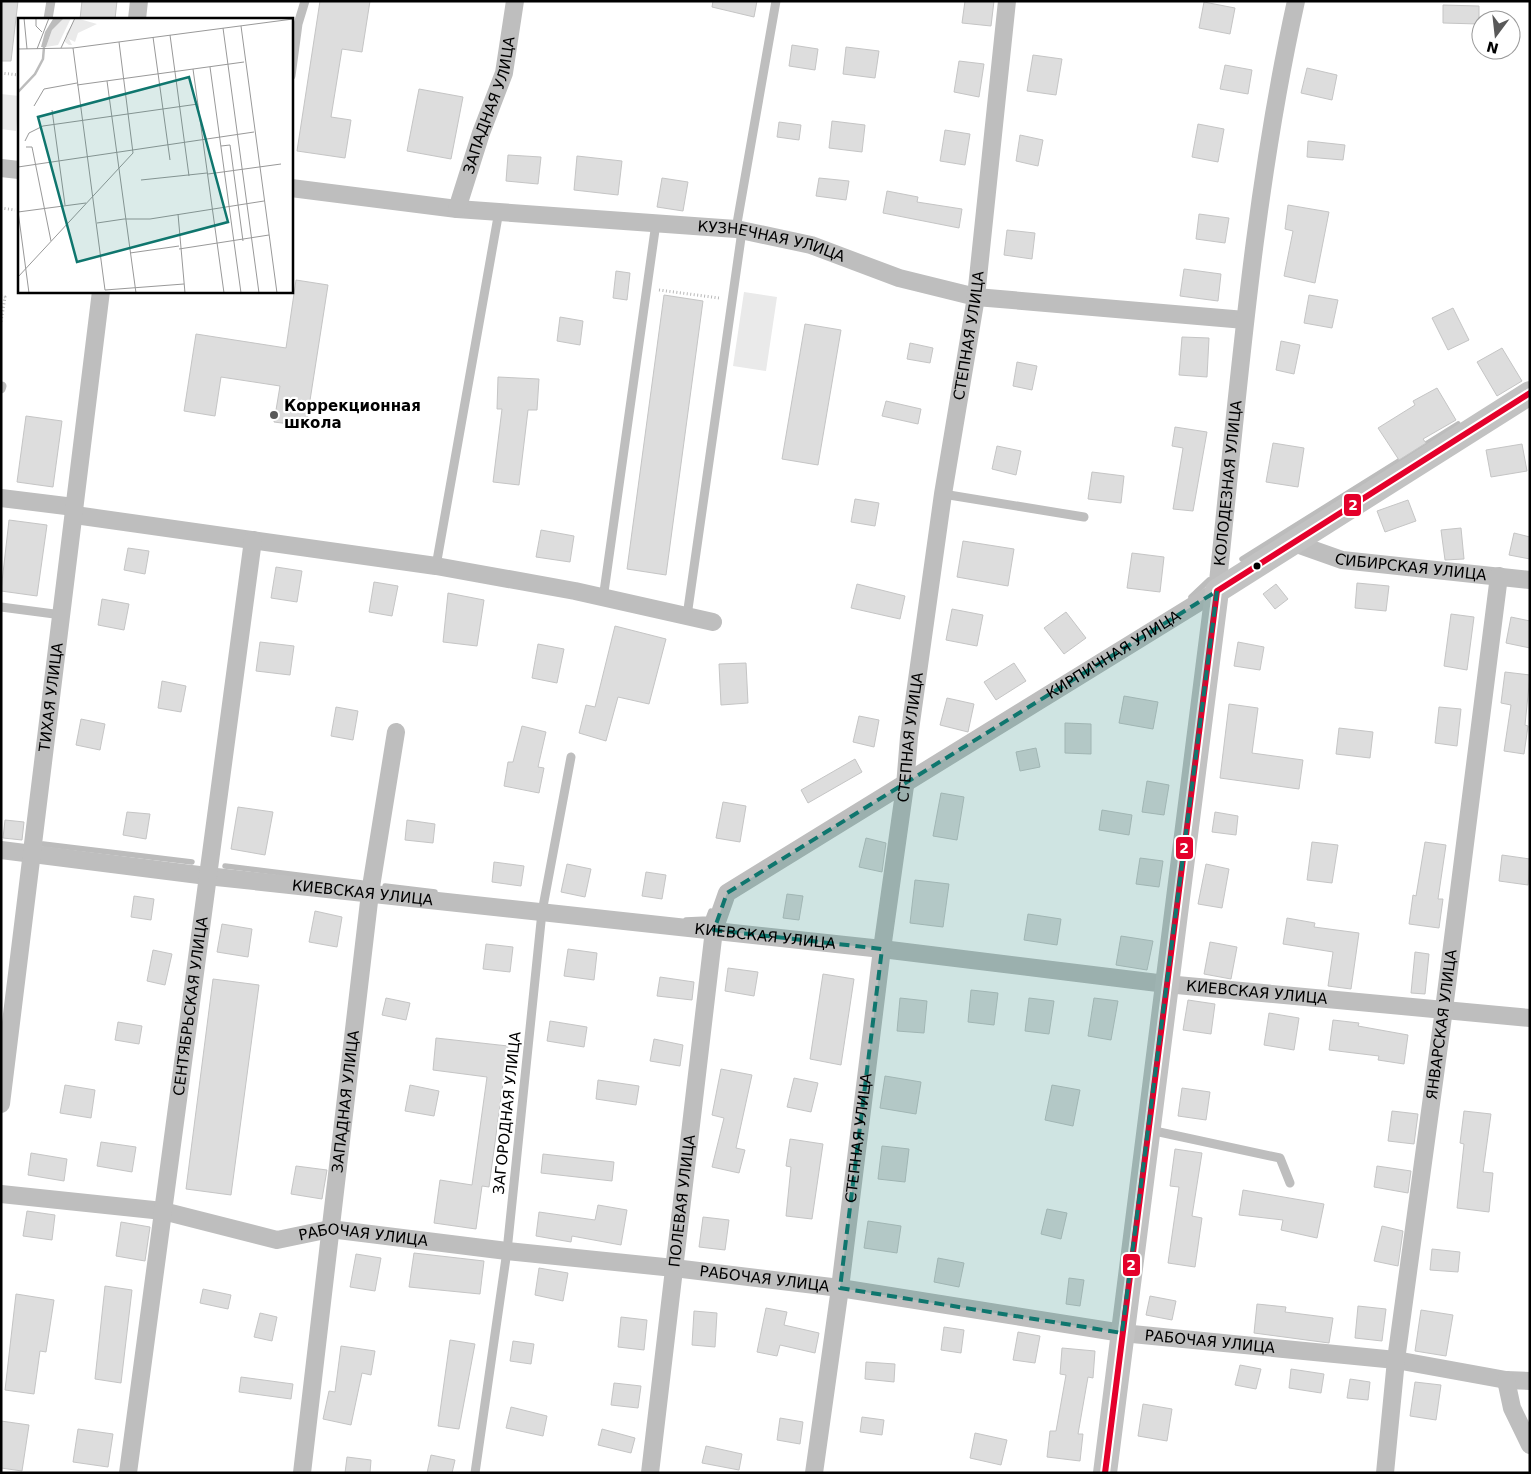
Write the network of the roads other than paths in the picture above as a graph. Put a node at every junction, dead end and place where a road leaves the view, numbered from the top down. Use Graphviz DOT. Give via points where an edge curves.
graph roads {
  1 [pos="51,1"];
  2 [pos="139,1"];
  3 [pos="305,1"];
  4 [pos="515,1"];
  5 [pos="776,1"];
  6 [pos="1007,1"];
  7 [pos="1296,1"];
  8 [pos="48,18"];
  9 [pos="137,18"];
  10 [pos="292,69"];
  11 [pos="1,168"];
  12 [pos="18,170"];
  13 [pos="292,188"];
  14 [pos="457,209"];
  15 [pos="499,210"];
  16 [pos="656,223"];
  17 [pos="739,230"];
  18 [pos="101,292"];
  19 [pos="976,297"];
  20 [pos="1245,320"];
  21 [pos="1530,393"];
  22 [pos="942,494"];
  23 [pos="1,498"];
  24 [pos="74,512"];
  25 [pos="1084,518"];
  26 [pos="253,540"];
  27 [pos="1294,543"];
  28 [pos="436,566"];
  29 [pos="1499,576"];
  30 [pos="1530,580"];
  31 [pos="1217,591"];
  32 [pos="603,599"];
  33 [pos="1,607"];
  34 [pos="62,616"];
  35 [pos="687,616"];
  36 [pos="712,622"];
  37 [pos="396,732"];
  38 [pos="571,757"];
  39 [pos="905,786"];
  40 [pos="1,850"];
  41 [pos="33,856"];
  42 [pos="207,876"];
  43 [pos="370,893"];
  44 [pos="542,912"];
  45 [pos="714,930"];
  46 [pos="882,949"];
  47 [pos="1166,984"];
  48 [pos="1444,1009"];
  49 [pos="1530,1018"];
  50 [pos="1,1104"];
  51 [pos="1147,1130"];
  52 [pos="1290,1183"];
  53 [pos="1,1194"];
  54 [pos="163,1211"];
  55 [pos="330,1229"];
  56 [pos="507,1251"];
  57 [pos="674,1268"];
  58 [pos="840,1288"];
  59 [pos="1122,1333"];
  60 [pos="1396,1360"];
  61 [pos="1506,1380"];
  62 [pos="1530,1381"];
  63 [pos="1530,1445"];
  64 [pos="128,1473"];
  65 [pos="302,1473"];
  66 [pos="475,1473"];
  67 [pos="650,1473"];
  68 [pos="814,1473"];
  69 [pos="1105,1473"];
  70 [pos="1385,1473"];
  1 -- 8 [label="lane"];
  2 -- 9 [label="street"];
  3 -- 10 [label="lane" via="298,24"];
  4 -- 14 [label="street, ЗАПАДНАЯ УЛИЦА" via="504,73"];
  5 -- 17 [label="lane"];
  6 -- 19 [label="street, СТЕПНАЯ УЛИЦА"];
  7 -- 20 [label="street, КОЛОДЕЗНАЯ УЛИЦА" via="1263,175"];
  11 -- 12 [label="street"];
  13 -- 14 [label="street, КУЗНЕЧНАЯ УЛИЦА"];
  14 -- 15 [label="street, КУЗНЕЧНАЯ УЛИЦА"];
  15 -- 16 [label="street, КУЗНЕЧНАЯ УЛИЦА"];
  15 -- 28 [label="lane"];
  16 -- 17 [label="street, КУЗНЕЧНАЯ УЛИЦА"];
  16 -- 32 [label="lane"];
  17 -- 19 [label="street, КУЗНЕЧНАЯ УЛИЦА" via="811,245 899,278"];
  17 -- 35 [label="lane"];
  18 -- 24 [label="street, ТИХАЯ УЛИЦА"];
  19 -- 20 [label="street, КУЗНЕЧНАЯ УЛИЦА"];
  19 -- 22 [label="street, СТЕПНАЯ УЛИЦА"];
  20 -- 31 [label="street, КОЛОДЕЗНАЯ УЛИЦА"];
  21 -- 27 [label="street, КИРПИЧНАЯ УЛИЦА"];
  22 -- 25 [label="lane"];
  22 -- 39 [label="street, СТЕПНАЯ УЛИЦА"];
  23 -- 24 [label="street"];
  24 -- 26 [label="street"];
  24 -- 34 [label="street, ТИХАЯ УЛИЦА"];
  26 -- 28 [label="street"];
  26 -- 42 [label="street, СЕНТЯБРЬСКАЯ УЛИЦА"];
  27 -- 29 [label="street, СИБИРСКАЯ УЛИЦА" via="1342,560"];
  27 -- 31 [label="street, КИРПИЧНАЯ УЛИЦА"];
  28 -- 32 [label="street"];
  29 -- 30 [label="street, СИБИРСКАЯ УЛИЦА"];
  29 -- 48 [label="street, ЯНВАРСКАЯ УЛИЦА"];
  31 -- 39 [label="street, КИРПИЧНАЯ УЛИЦА"];
  31 -- 47 [label="street, КОЛОДЕЗНАЯ УЛИЦА"];
  32 -- 35 [label="street"];
  33 -- 34 [label="lane"];
  34 -- 41 [label="street, ТИХАЯ УЛИЦА"];
  35 -- 36 [label="street"];
  37 -- 43 [label="street, ЗАПАДНАЯ УЛИЦА"];
  38 -- 44 [label="lane, ЗАГОРОДНАЯ УЛИЦА"];
  39 -- 45 [label="street, КИРПИЧНАЯ УЛИЦА" via="727,893"];
  39 -- 46 [label="street, СТЕПНАЯ УЛИЦА"];
  40 -- 41 [label="street, КИЕВСКАЯ УЛИЦА"];
  41 -- 42 [label="street, КИЕВСКАЯ УЛИЦА"];
  41 -- 50 [label="street, ТИХАЯ УЛИЦА"];
  42 -- 43 [label="street, КИЕВСКАЯ УЛИЦА"];
  42 -- 54 [label="street, СЕНТЯБРЬСКАЯ УЛИЦА"];
  43 -- 44 [label="street, КИЕВСКАЯ УЛИЦА"];
  43 -- 55 [label="street, ЗАПАДНАЯ УЛИЦА"];
  44 -- 45 [label="street, КИЕВСКАЯ УЛИЦА"];
  44 -- 56 [label="lane, ЗАГОРОДНАЯ УЛИЦА"];
  45 -- 46 [label="street, КИЕВСКАЯ УЛИЦА"];
  45 -- 57 [label="street, ПОЛЕВАЯ УЛИЦА"];
  46 -- 47 [label="street, КИЕВСКАЯ УЛИЦА"];
  46 -- 58 [label="street, СТЕПНАЯ УЛИЦА"];
  47 -- 48 [label="street, КИЕВСКАЯ УЛИЦА"];
  47 -- 51 [label="street, КОЛОДЕЗНАЯ УЛИЦА"];
  48 -- 49 [label="street, КИЕВСКАЯ УЛИЦА"];
  48 -- 60 [label="street, ЯНВАРСКАЯ УЛИЦА"];
  51 -- 52 [label="lane" via="1280,1158"];
  51 -- 59 [label="street, КОЛОДЕЗНАЯ УЛИЦА"];
  53 -- 54 [label="street, РАБОЧАЯ УЛИЦА"];
  54 -- 55 [label="street, РАБОЧАЯ УЛИЦА" via="278,1240"];
  54 -- 64 [label="street, СЕНТЯБРЬСКАЯ УЛИЦА"];
  55 -- 56 [label="street, РАБОЧАЯ УЛИЦА"];
  55 -- 65 [label="street, ЗАПАДНАЯ УЛИЦА"];
  56 -- 57 [label="street, РАБОЧАЯ УЛИЦА"];
  56 -- 66 [label="lane, ЗАГОРОДНАЯ УЛИЦА"];
  57 -- 58 [label="street, РАБОЧАЯ УЛИЦА"];
  57 -- 67 [label="street, ПОЛЕВАЯ УЛИЦА"];
  58 -- 59 [label="street, РАБОЧАЯ УЛИЦА"];
  58 -- 68 [label="street, СТЕПНАЯ УЛИЦА"];
  59 -- 60 [label="street, РАБОЧАЯ УЛИЦА"];
  59 -- 69 [label="street, КОЛОДЕЗНАЯ УЛИЦА"];
  60 -- 61 [label="street, РАБОЧАЯ УЛИЦА"];
  60 -- 70 [label="street, ЯНВАРСКАЯ УЛИЦА"];
  61 -- 62 [label="street, РАБОЧАЯ УЛИЦА"];
  61 -- 63 [label="street" via="1512,1408"];
}
